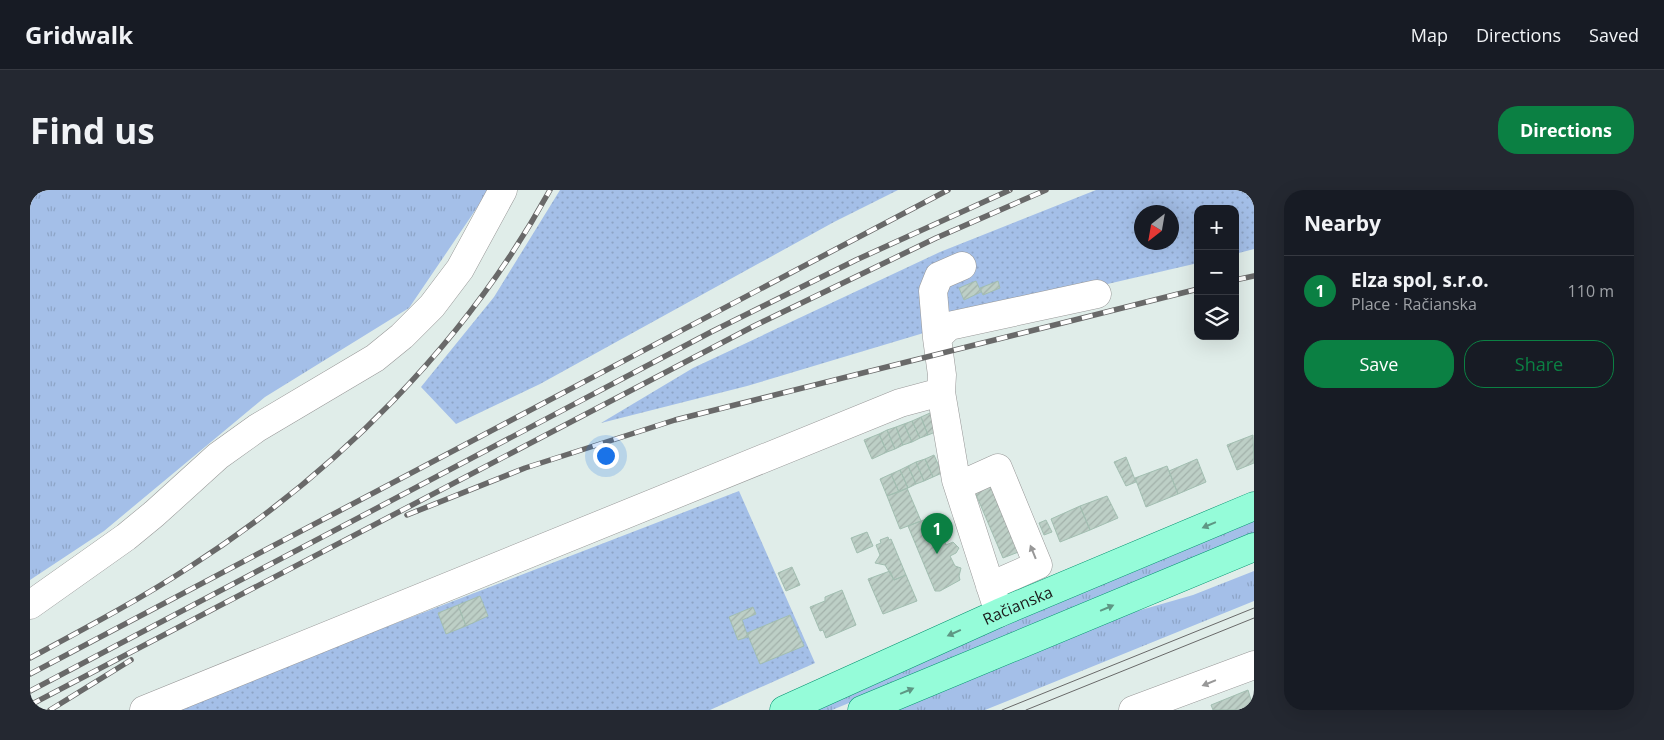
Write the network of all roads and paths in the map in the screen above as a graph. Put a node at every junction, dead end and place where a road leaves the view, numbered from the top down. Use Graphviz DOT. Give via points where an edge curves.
graph roads {
  1 [pos="503,190"];
  2 [pos="962,266"];
  3 [pos="1097,294"];
  4 [pos="937,338"];
  5 [pos="941,392"];
  6 [pos="958,486"];
  7 [pos="1254,506"];
  8 [pos="1254,547"];
  9 [pos="990,586"];
  10 [pos="30,605"];
  11 [pos="999,613"];
  12 [pos="1254,665"];
  13 [pos="144,710"];
  14 [pos="784,710"];
  15 [pos="862,710"];
  16 [pos="1133,710"];
  1 -- 10 [label="lane" via="460,268 432,306 402,336 375,358 263,424 218,456 147,520"];
  2 -- 4 [label="lane" via="939,276 933,291"];
  3 -- 4 [label="lane" via="949,326"];
  4 -- 5 [label="lane"];
  5 -- 6 [label="lane"];
  5 -- 13 [label="lane" via="900,403"];
  6 -- 9 [label="lane"];
  9 -- 6 [label="lane, one-way" via="1038,566 998,468"];
  7 -- 11 [label="main road, Račianska, one-way"];
  15 -- 8 [label="main road, one-way"];
  9 -- 11 [label="lane"];
  11 -- 14 [label="main road, Račianska, one-way"];
  12 -- 16 [label="lane, one-way"];
}
